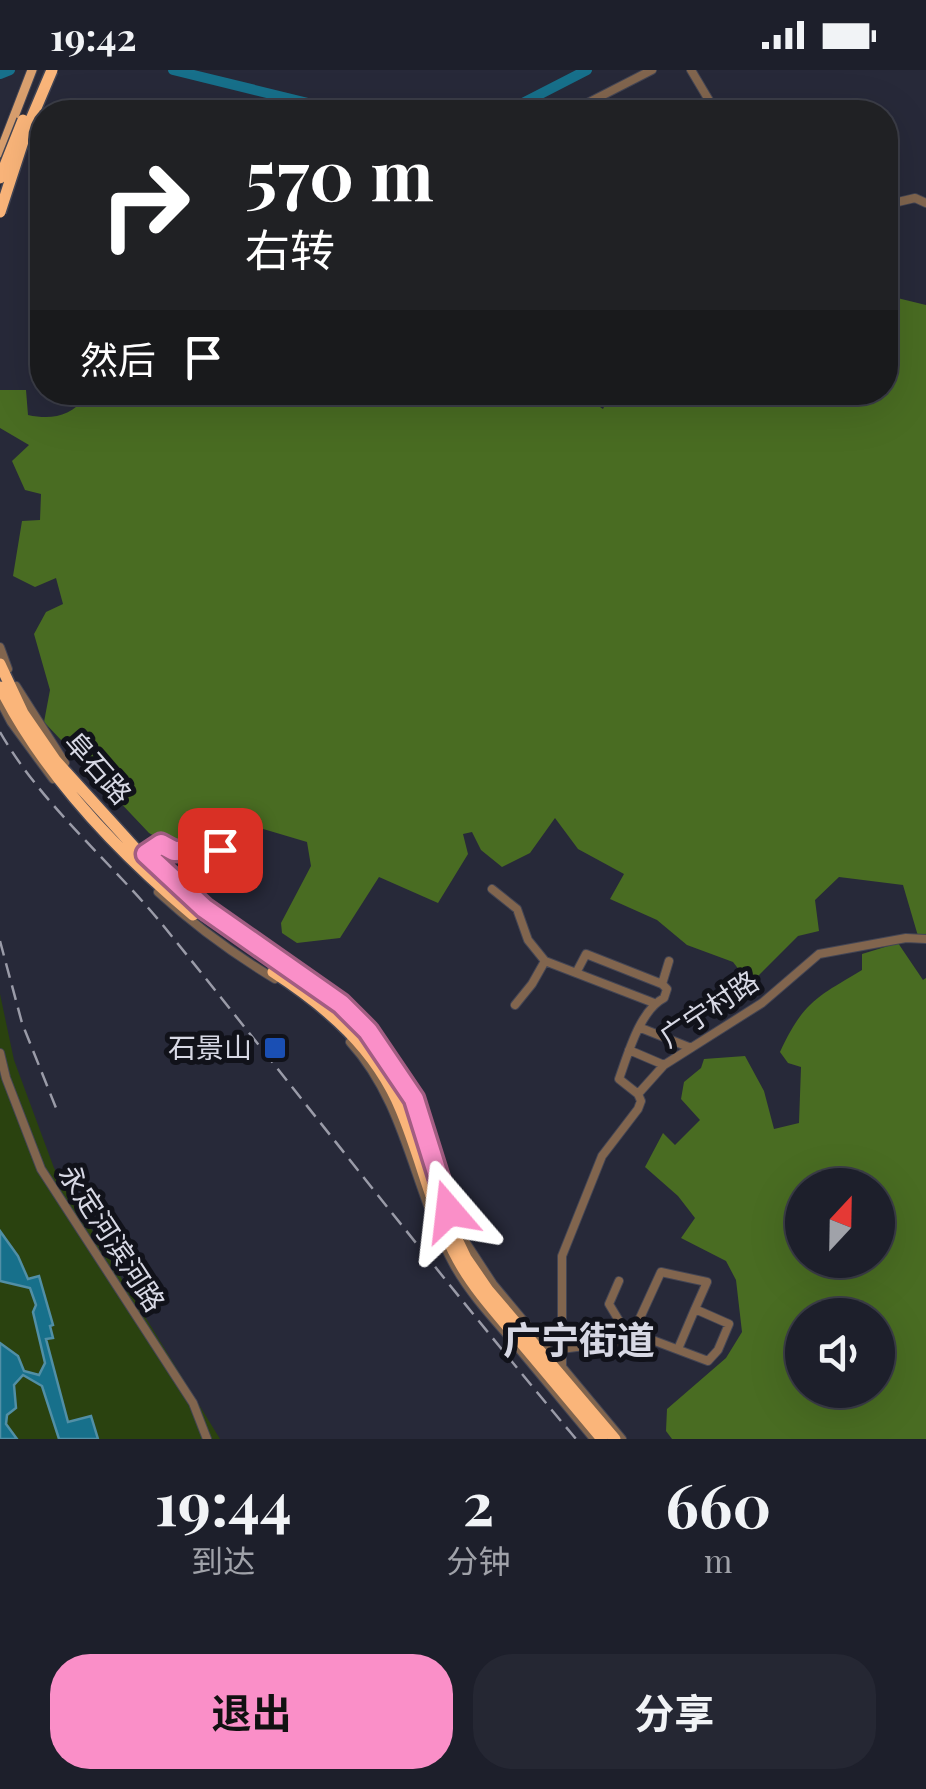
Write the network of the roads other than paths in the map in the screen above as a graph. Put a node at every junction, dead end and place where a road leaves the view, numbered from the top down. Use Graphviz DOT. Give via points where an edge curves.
graph roads {
  1 [pos="34,70"];
  2 [pos="44,70"];
  3 [pos="53,70"];
  4 [pos="652,70"];
  5 [pos="691,70"];
  6 [pos="32,100"];
  7 [pos="40,100"];
  8 [pos="42,100"];
  9 [pos="593,100"];
  10 [pos="709,100"];
  11 [pos="30,104"];
  12 [pos="30,122"];
  13 [pos="30,128"];
  14 [pos="6,142"];
  15 [pos="23,144"];
  16 [pos="30,145"];
  17 [pos="0,153"];
  18 [pos="0,164"];
  19 [pos="0,178"];
  20 [pos="898,202"];
  21 [pos="926,203"];
  22 [pos="0,213"];
  23 [pos="0,647"];
  24 [pos="0,664"];
  25 [pos="0,687"];
  26 [pos="0,700"];
  27 [pos="220,850"];
  28 [pos="146,854"];
  29 [pos="492,889"];
  30 [pos="926,940"];
  31 [pos="544,961"];
  32 [pos="669,962"];
  33 [pos="576,973"];
  34 [pos="662,984"];
  35 [pos="654,1003"];
  36 [pos="515,1005"];
  37 [pos="641,1028"];
  38 [pos="691,1048"];
  39 [pos="630,1050"];
  40 [pos="0,1052"];
  41 [pos="664,1065"];
  42 [pos="638,1094"];
  43 [pos="620,1280"];
  44 [pos="696,1309"];
  45 [pos="625,1337"];
  46 [pos="561,1349"];
  47 [pos="678,1349"];
  48 [pos="562,1366"];
  49 [pos="208,1439"];
  50 [pos="594,1439"];
  51 [pos="602,1439"];
  52 [pos="619,1439"];
  1 -- 14 [label="street"];
  1 -- 17 [label="main road"];
  2 -- 6 [label="highway, bridge"];
  3 -- 7 [label="highway, bridge"];
  3 -- 8 [label="street, bridge"];
  4 -- 9 [label="street"];
  5 -- 10 [label="street"];
  11 -- 19 [label="highway, bridge"];
  12 -- 22 [label="highway, bridge"];
  13 -- 15 [label="street, bridge"];
  14 -- 15 [label="street"];
  14 -- 18 [label="street"];
  15 -- 16 [label="street"];
  15 -- 22 [label="street"];
  20 -- 21 [label="street"];
  23 -- 28 [label="street" via="61,758"];
  24 -- 52 [label="highway, 阜石路" via="56,761 154,870 199,912 338,1007 366,1034 410,1102 466,1258"];
  25 -- 51 [label="highway, 阜石路" via="50,767 147,876 232,945 315,1000 358,1042 401,1110 437,1218 460,1264"];
  26 -- 50 [label="street" via="46,772 145,880 227,950 316,1006 355,1047 396,1116 432,1222 455,1267"];
  27 -- 28 [label="street" via="174,851 161,844"];
  28 -- 48 [label="street" via="204,908 341,1004 368,1031 414,1099 449,1211 470,1254"];
  29 -- 31 [label="street" via="517,909"];
  30 -- 38 [label="street, 广宁村路" via="819,954 762,1003"];
  31 -- 33 [label="street"];
  31 -- 36 [label="street"];
  32 -- 34 [label="street"];
  33 -- 34 [label="street" via="586,954"];
  33 -- 35 [label="street"];
  34 -- 35 [label="street" via="664,998"];
  35 -- 37 [label="street"];
  37 -- 38 [label="street"];
  37 -- 39 [label="street"];
  38 -- 41 [label="street, 广宁村路"];
  39 -- 41 [label="street"];
  39 -- 42 [label="street" via="620,1079"];
  40 -- 49 [label="street, 永定河滨河路" via="41,1170 192,1403"];
  41 -- 42 [label="street, 广宁村路"];
  42 -- 46 [label="street, 广宁村路" via="638,1109 602,1156 562,1256"];
  43 -- 45 [label="street" via="609,1304"];
  44 -- 45 [label="street" via="707,1282 661,1272"];
  44 -- 47 [label="street"];
  44 -- 47 [label="street" via="729,1324 718,1350 708,1361"];
  45 -- 46 [label="street"];
  45 -- 47 [label="street"];
  46 -- 48 [label="street"];
  48 -- 52 [label="street"];
}
